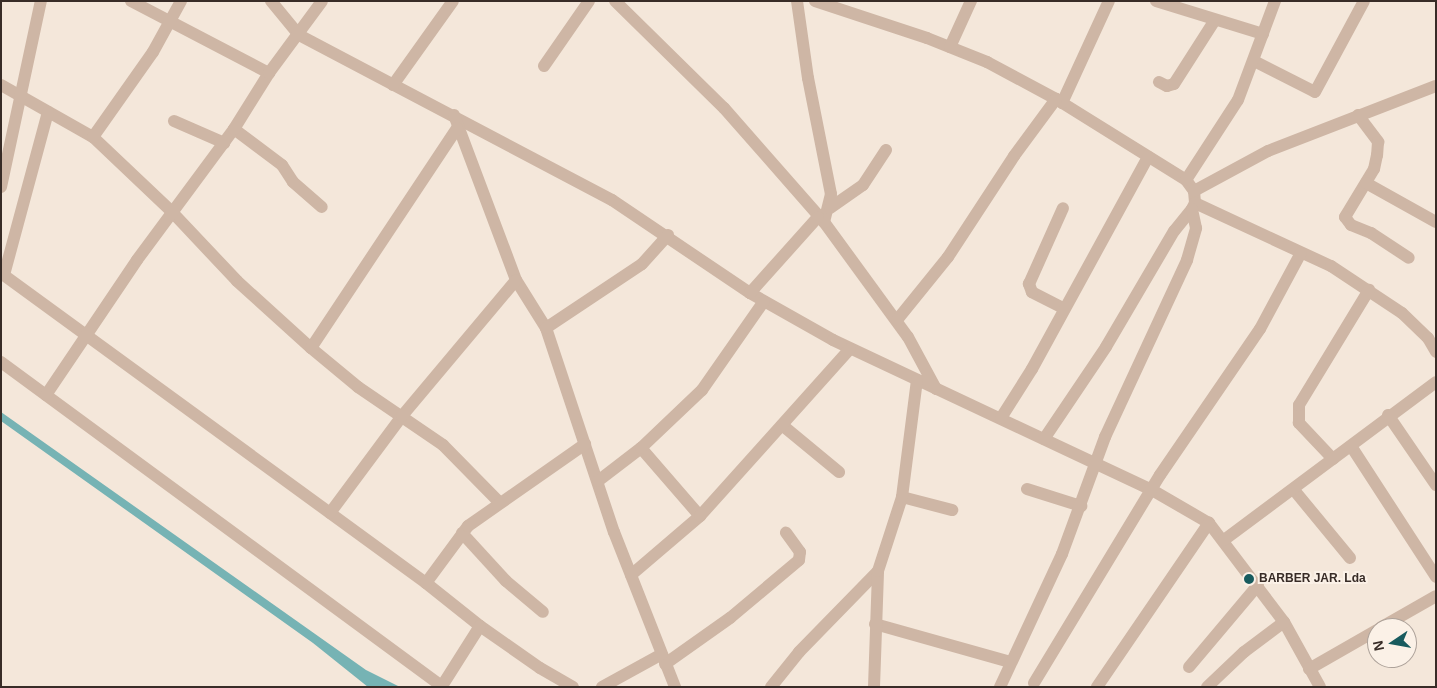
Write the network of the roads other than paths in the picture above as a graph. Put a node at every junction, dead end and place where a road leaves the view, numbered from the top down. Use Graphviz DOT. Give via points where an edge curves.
graph roads {
  1 [pos="40,1"];
  2 [pos="131,1"];
  3 [pos="181,1"];
  4 [pos="271,1"];
  5 [pos="322,1"];
  6 [pos="454,1"];
  7 [pos="589,1"];
  8 [pos="614,1"];
  9 [pos="797,1"];
  10 [pos="815,1"];
  11 [pos="971,1"];
  12 [pos="1109,1"];
  13 [pos="1156,1"];
  14 [pos="1275,1"];
  15 [pos="1364,1"];
  16 [pos="171,20"];
  17 [pos="1215,20"];
  18 [pos="1263,34"];
  19 [pos="299,35"];
  20 [pos="950,47"];
  21 [pos="1254,61"];
  22 [pos="544,66"];
  23 [pos="269,73"];
  24 [pos="1159,82"];
  25 [pos="1,85"];
  26 [pos="393,85"];
  27 [pos="1436,86"];
  28 [pos="20,96"];
  29 [pos="1059,101"];
  30 [pos="48,112"];
  31 [pos="1358,115"];
  32 [pos="174,122"];
  33 [pos="456,122"];
  34 [pos="234,129"];
  35 [pos="93,137"];
  36 [pos="224,143"];
  37 [pos="886,150"];
  38 [pos="1148,157"];
  39 [pos="1186,180"];
  40 [pos="1366,183"];
  41 [pos="1,187"];
  42 [pos="1194,201"];
  43 [pos="322,207"];
  44 [pos="830,208"];
  45 [pos="1063,208"];
  46 [pos="173,213"];
  47 [pos="821,220"];
  48 [pos="1436,222"];
  49 [pos="668,235"];
  50 [pos="1301,253"];
  51 [pos="1409,258"];
  52 [pos="3,274"];
  53 [pos="516,280"];
  54 [pos="1369,290"];
  55 [pos="750,293"];
  56 [pos="764,300"];
  57 [pos="1063,308"];
  58 [pos="897,320"];
  59 [pos="546,328"];
  60 [pos="88,336"];
  61 [pos="311,348"];
  62 [pos="850,349"];
  63 [pos="1436,352"];
  64 [pos="1,362"];
  65 [pos="916,380"];
  66 [pos="1436,382"];
  67 [pos="936,388"];
  68 [pos="46,396"];
  69 [pos="1388,415"];
  70 [pos="402,416"];
  71 [pos="1001,418"];
  72 [pos="782,425"];
  73 [pos="1044,439"];
  74 [pos="585,444"];
  75 [pos="1351,446"];
  76 [pos="641,448"];
  77 [pos="1334,459"];
  78 [pos="1095,463"];
  79 [pos="839,472"];
  80 [pos="598,481"];
  81 [pos="1436,485"];
  82 [pos="1027,489"];
  83 [pos="1152,490"];
  84 [pos="1294,490"];
  85 [pos="902,497"];
  86 [pos="500,503"];
  87 [pos="1081,506"];
  88 [pos="952,510"];
  89 [pos="330,513"];
  90 [pos="700,516"];
  91 [pos="1209,523"];
  92 [pos="462,533"];
  93 [pos="786,533"];
  94 [pos="1224,540"];
  95 [pos="1350,558"];
  96 [pos="878,571"];
  97 [pos="631,574"];
  98 [pos="1436,577"];
  99 [pos="426,583"];
  100 [pos="1258,585"];
  101 [pos="1436,596"];
  102 [pos="543,612"];
  103 [pos="1398,618"];
  104 [pos="1284,622"];
  105 [pos="875,624"];
  106 [pos="480,626"];
  107 [pos="1367,636"];
  108 [pos="664,659"];
  109 [pos="1010,662"];
  110 [pos="1189,668"];
  111 [pos="1309,669"];
  112 [pos="1034,683"];
  113 [pos="442,686"];
  114 [pos="573,687"];
  115 [pos="602,687"];
  116 [pos="675,687"];
  117 [pos="771,687"];
  118 [pos="874,687"];
  119 [pos="1000,687"];
  120 [pos="1097,687"];
  121 [pos="1207,687"];
  122 [pos="1320,687"];
  1 -- 28 [label="street"];
  2 -- 16 [label="street"];
  3 -- 16 [label="street"];
  4 -- 19 [label="street"];
  5 -- 19 [label="street"];
  6 -- 26 [label="street"];
  7 -- 22 [label="street"];
  8 -- 47 [label="street" via="724,108"];
  9 -- 44 [label="street" via="808,78 831,194"];
  10 -- 20 [label="street"];
  11 -- 20 [label="street"];
  12 -- 29 [label="street"];
  13 -- 17 [label="street"];
  14 -- 18 [label="street"];
  15 -- 21 [label="street" via="1315,92"];
  16 -- 23 [label="street"];
  16 -- 35 [label="street" via="153,52"];
  17 -- 18 [label="street"];
  17 -- 24 [label="street" via="1174,84 1167,86"];
  18 -- 21 [label="street"];
  19 -- 23 [label="street"];
  19 -- 26 [label="street"];
  20 -- 29 [label="street" via="987,62"];
  21 -- 39 [label="street" via="1238,100"];
  23 -- 34 [label="street"];
  25 -- 28 [label="street"];
  26 -- 33 [label="street"];
  27 -- 31 [label="street"];
  28 -- 30 [label="street"];
  28 -- 41 [label="street"];
  29 -- 38 [label="street"];
  29 -- 58 [label="street" via="948,257"];
  30 -- 35 [label="street"];
  30 -- 52 [label="street"];
  31 -- 40 [label="street" via="1378,142 1374,169"];
  31 -- 42 [label="street" via="1268,151"];
  32 -- 36 [label="street"];
  33 -- 49 [label="street" via="612,200"];
  33 -- 53 [label="street"];
  33 -- 61 [label="street"];
  34 -- 36 [label="street"];
  34 -- 43 [label="street" via="282,165 293,182"];
  35 -- 46 [label="street"];
  36 -- 46 [label="street"];
  37 -- 44 [label="street" via="863,185"];
  38 -- 39 [label="street"];
  38 -- 57 [label="street"];
  39 -- 42 [label="street"];
  40 -- 48 [label="street"];
  40 -- 51 [label="street" via="1347,212 1348,222"];
  42 -- 50 [label="street"];
  42 -- 73 [label="street" via="1106,347"];
  42 -- 78 [label="street" via="1194,242"];
  44 -- 47 [label="street"];
  45 -- 57 [label="street" via="1029,284 1032,292"];
  46 -- 60 [label="street"];
  46 -- 61 [label="street" via="237,281"];
  47 -- 55 [label="street"];
  47 -- 58 [label="street"];
  49 -- 55 [label="street"];
  49 -- 59 [label="street" via="642,264"];
  50 -- 54 [label="street" via="1331,266"];
  50 -- 83 [label="street" via="1260,330"];
  52 -- 60 [label="street"];
  53 -- 59 [label="street"];
  53 -- 70 [label="street"];
  54 -- 63 [label="street" via="1402,313 1428,338"];
  54 -- 77 [label="street" via="1299,405 1300,423"];
  55 -- 56 [label="street"];
  56 -- 62 [label="street"];
  56 -- 76 [label="street" via="702,390"];
  57 -- 71 [label="street" via="1032,369"];
  58 -- 67 [label="street"];
  59 -- 74 [label="street"];
  60 -- 68 [label="street"];
  60 -- 89 [label="street"];
  61 -- 70 [label="street" via="358,387"];
  62 -- 65 [label="street"];
  62 -- 72 [label="street"];
  64 -- 68 [label="street"];
  65 -- 67 [label="street"];
  65 -- 85 [label="street"];
  66 -- 69 [label="street"];
  67 -- 71 [label="street"];
  68 -- 113 [label="street"];
  69 -- 75 [label="street"];
  69 -- 81 [label="street"];
  70 -- 86 [label="street" via="443,445"];
  70 -- 89 [label="street"];
  71 -- 73 [label="street"];
  72 -- 79 [label="street"];
  72 -- 90 [label="street"];
  73 -- 78 [label="street"];
  74 -- 80 [label="street"];
  74 -- 86 [label="street"];
  75 -- 77 [label="street"];
  75 -- 98 [label="street"];
  76 -- 80 [label="street"];
  76 -- 90 [label="street"];
  77 -- 84 [label="street"];
  78 -- 83 [label="street"];
  78 -- 87 [label="street"];
  80 -- 97 [label="street"];
  82 -- 87 [label="street"];
  83 -- 91 [label="street"];
  83 -- 112 [label="street"];
  84 -- 94 [label="street"];
  84 -- 95 [label="street"];
  85 -- 88 [label="street"];
  85 -- 96 [label="street"];
  86 -- 92 [label="street"];
  87 -- 109 [label="street"];
  89 -- 99 [label="street"];
  90 -- 97 [label="street"];
  91 -- 94 [label="street"];
  91 -- 120 [label="street"];
  92 -- 99 [label="street"];
  92 -- 102 [label="street" via="506,581"];
  93 -- 108 [label="street" via="800,552 799,560 730,618"];
  94 -- 100 [label="street"];
  96 -- 105 [label="street"];
  96 -- 117 [label="street" via="799,652"];
  97 -- 108 [label="street"];
  99 -- 106 [label="street"];
  100 -- 104 [label="street"];
  100 -- 110 [label="street"];
  101 -- 103 [label="street"];
  104 -- 111 [label="street"];
  104 -- 121 [label="street" via="1244,652"];
  105 -- 109 [label="street"];
  105 -- 118 [label="street"];
  106 -- 113 [label="street"];
  106 -- 114 [label="street"];
  107 -- 111 [label="street"];
  108 -- 115 [label="street"];
  108 -- 116 [label="street"];
  109 -- 119 [label="street"];
  111 -- 122 [label="street"];
}
